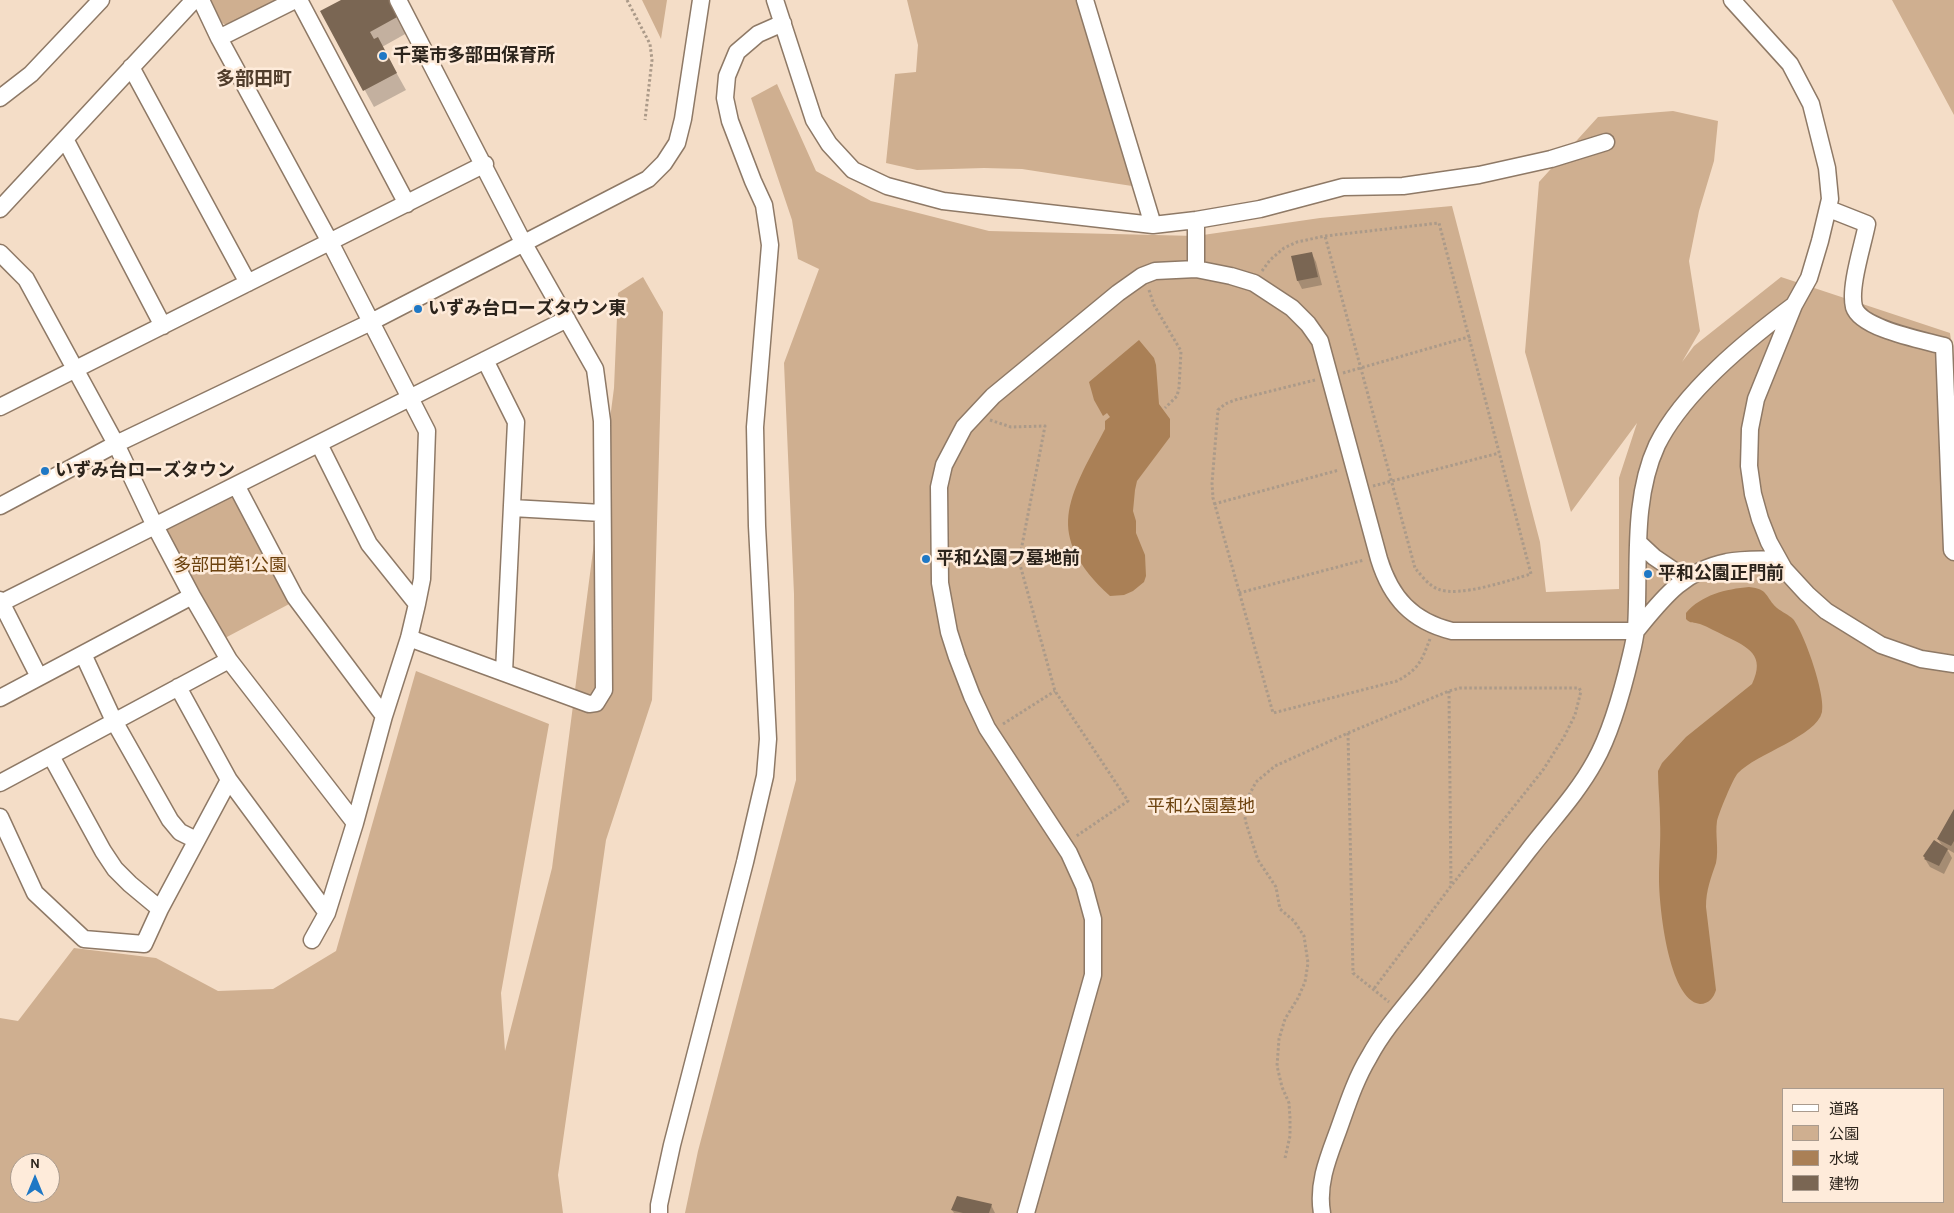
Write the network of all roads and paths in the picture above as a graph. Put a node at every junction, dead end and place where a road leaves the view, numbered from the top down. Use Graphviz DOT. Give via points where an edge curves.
graph roads {
  1 [pos="101,0"];
  2 [pos="194,0"];
  3 [pos="201,0"];
  4 [pos="297,0"];
  5 [pos="398,0"];
  6 [pos="627,0"];
  7 [pos="701,0"];
  8 [pos="775,0"];
  9 [pos="1085,0"];
  10 [pos="1732,0"];
  11 [pos="783,23"];
  12 [pos="219,38"];
  13 [pos="130,67"];
  14 [pos="0,98"];
  15 [pos="645,120"];
  16 [pos="65,139"];
  17 [pos="1606,142"];
  18 [pos="485,164"];
  19 [pos="407,204"];
  20 [pos="0,209"];
  21 [pos="1829,209"];
  22 [pos="1196,220"];
  23 [pos="1153,225"];
  24 [pos="1325,236"];
  25 [pos="330,242"];
  26 [pos="524,244"];
  27 [pos="0,252"];
  28 [pos="1196,269"];
  29 [pos="1142,276"];
  30 [pos="248,283"];
  31 [pos="1254,284"];
  32 [pos="1794,305"];
  33 [pos="567,319"];
  34 [pos="371,322"];
  35 [pos="163,326"];
  36 [pos="1472,336"];
  37 [pos="485,360"];
  38 [pos="1361,368"];
  39 [pos="76,370"];
  40 [pos="1330,376"];
  41 [pos="410,398"];
  42 [pos="0,407"];
  43 [pos="1164,408"];
  44 [pos="979,410"];
  45 [pos="116,444"];
  46 [pos="318,444"];
  47 [pos="1499,453"];
  48 [pos="1354,466"];
  49 [pos="1391,481"];
  50 [pos="236,485"];
  51 [pos="1360,489"];
  52 [pos="1214,504"];
  53 [pos="0,506"];
  54 [pos="512,508"];
  55 [pos="602,513"];
  56 [pos="155,526"];
  57 [pos="939,540"];
  58 [pos="1639,542"];
  59 [pos="1954,552"];
  60 [pos="1378,556"];
  61 [pos="1778,559"];
  62 [pos="1019,561"];
  63 [pos="939,565"];
  64 [pos="1685,578"];
  65 [pos="940,583"];
  66 [pos="1238,593"];
  67 [pos="192,596"];
  68 [pos="1,602"];
  69 [pos="417,604"];
  70 [pos="1435,627"];
  71 [pos="1636,631"];
  72 [pos="409,638"];
  73 [pos="83,654"];
  74 [pos="229,660"];
  75 [pos="1954,664"];
  76 [pos="504,672"];
  77 [pos="39,677"];
  78 [pos="178,687"];
  79 [pos="1449,691"];
  80 [pos="1055,692"];
  81 [pos="0,698"];
  82 [pos="384,716"];
  83 [pos="114,721"];
  84 [pos="990,732"];
  85 [pos="1348,733"];
  86 [pos="50,756"];
  87 [pos="229,780"];
  88 [pos="0,783"];
  89 [pos="0,817"];
  90 [pos="355,824"];
  91 [pos="196,840"];
  92 [pos="1064,845"];
  93 [pos="1451,886"];
  94 [pos="160,909"];
  95 [pos="328,913"];
  96 [pos="312,940"];
  97 [pos="1373,990"];
  98 [pos="1402,1011"];
  99 [pos="1285,1158"];
  100 [pos="659,1213"];
  101 [pos="1026,1213"];
  102 [pos="1322,1213"];
  1 -- 14 [label="street" via="31,74"];
  2 -- 13 [label="street"];
  3 -- 12 [label="street"];
  4 -- 12 [label="street"];
  4 -- 19 [label="street"];
  5 -- 18 [label="street"];
  6 -- 15 [label="path" via="650,44 652,60"];
  7 -- 26 [label="street" via="684,119 677,143 664,163 648,179"];
  8 -- 11 [label="street"];
  9 -- 23 [label="street"];
  10 -- 21 [label="street" via="1790,64 1811,104 1827,168"];
  11 -- 23 [label="street" via="814,120 829,144 853,170 887,186 943,201"];
  11 -- 100 [label="street" via="758,34 737,52 728,76 725,98 730,121 764,205 770,245 755,427 768,739 765,776 672,1145"];
  12 -- 25 [label="street"];
  13 -- 16 [label="street"];
  13 -- 30 [label="street"];
  16 -- 20 [label="street"];
  16 -- 35 [label="street"];
  17 -- 22 [label="street" via="1479,175 1403,186 1343,187 1260,210"];
  18 -- 19 [label="street"];
  18 -- 26 [label="street"];
  19 -- 25 [label="street"];
  21 -- 32 [label="street" via="1809,278"];
  21 -- 59 [label="street" via="1867,224 1853,294 1855,309 1878,327 1944,346"];
  22 -- 23 [label="street"];
  22 -- 28 [label="street"];
  24 -- 31 [label="path" via="1284,248 1270,260"];
  24 -- 38 [label="path"];
  24 -- 47 [label="path" via="1439,223"];
  25 -- 30 [label="street"];
  25 -- 34 [label="street"];
  26 -- 33 [label="street"];
  26 -- 34 [label="street"];
  27 -- 39 [label="street" via="26,279"];
  28 -- 29 [label="street"];
  28 -- 31 [label="street"];
  29 -- 43 [label="path" via="1181,351 1177,396"];
  29 -- 44 [label="street"];
  30 -- 35 [label="street"];
  31 -- 40 [label="street" via="1292,308 1308,324 1320,341"];
  32 -- 58 [label="street" via="1711,374 1671,420 1650,462"];
  32 -- 61 [label="street" via="1756,399 1750,429 1748,466 1753,494 1768,542"];
  33 -- 37 [label="street"];
  33 -- 55 [label="street" via="595,369 602,421"];
  34 -- 41 [label="street"];
  34 -- 45 [label="street"];
  35 -- 39 [label="street"];
  36 -- 38 [label="path"];
  37 -- 41 [label="street"];
  37 -- 54 [label="street" via="516,422"];
  38 -- 40 [label="path"];
  38 -- 49 [label="path"];
  39 -- 42 [label="street"];
  39 -- 45 [label="street"];
  40 -- 48 [label="street"];
  40 -- 52 [label="path" via="1235,400 1218,410 1212,483"];
  41 -- 46 [label="street"];
  41 -- 69 [label="street" via="427,431 422,579"];
  44 -- 57 [label="street" via="964,427 944,465 939,487"];
  44 -- 62 [label="path" via="992,422 1011,427 1046,426"];
  45 -- 53 [label="street"];
  45 -- 56 [label="street"];
  46 -- 50 [label="street"];
  46 -- 69 [label="street" via="369,544"];
  47 -- 49 [label="path"];
  47 -- 49 [label="path" via="1531,574 1478,589 1439,590 1415,568"];
  48 -- 51 [label="street"];
  48 -- 52 [label="path"];
  49 -- 51 [label="path"];
  50 -- 56 [label="street"];
  50 -- 82 [label="street" via="295,597"];
  51 -- 60 [label="street"];
  52 -- 66 [label="path"];
  54 -- 55 [label="street"];
  54 -- 76 [label="street"];
  55 -- 76 [label="street" via="604,690 601,698 590,704"];
  56 -- 67 [label="street"];
  56 -- 68 [label="street"];
  57 -- 63 [label="street"];
  57 -- 65 [label="street" via="933,548 932,572"];
  58 -- 64 [label="street" via="1654,557"];
  58 -- 71 [label="street"];
  60 -- 66 [label="path"];
  60 -- 70 [label="street" via="1393,593 1402,604"];
  61 -- 64 [label="street" via="1727,562"];
  61 -- 75 [label="street" via="1813,600 1858,632 1881,645 1921,659"];
  62 -- 63 [label="path"];
  62 -- 80 [label="path"];
  63 -- 65 [label="street"];
  64 -- 71 [label="street"];
  65 -- 84 [label="street" via="957,657"];
  66 -- 70 [label="path" via="1273,713 1397,681 1412,672 1421,661"];
  67 -- 73 [label="street"];
  67 -- 74 [label="street"];
  68 -- 77 [label="street"];
  69 -- 72 [label="street"];
  70 -- 71 [label="street" via="1452,631 1493,632"];
  71 -- 98 [label="street" via="1626,675 1596,759 1544,833"];
  72 -- 76 [label="street"];
  72 -- 82 [label="street"];
  73 -- 77 [label="street"];
  73 -- 83 [label="street"];
  74 -- 78 [label="street"];
  74 -- 90 [label="street"];
  77 -- 81 [label="street"];
  78 -- 83 [label="street"];
  78 -- 87 [label="street"];
  79 -- 85 [label="path"];
  79 -- 93 [label="path"];
  79 -- 93 [label="path" via="1460,688 1579,688 1581,691 1575,715 1543,770"];
  80 -- 84 [label="path"];
  80 -- 92 [label="path" via="1128,801"];
  82 -- 90 [label="street"];
  83 -- 86 [label="street"];
  83 -- 91 [label="street" via="170,820 180,832"];
  84 -- 92 [label="street"];
  85 -- 97 [label="path" via="1353,973"];
  85 -- 99 [label="path" via="1275,766 1256,782 1247,799 1245,820 1255,853 1276,887 1280,909 1304,936 1308,963 1305,982 1285,1018 1279,1039 1277,1066 1289,1103 1290,1118"];
  86 -- 88 [label="street"];
  86 -- 94 [label="street" via="115,868"];
  87 -- 91 [label="street"];
  87 -- 95 [label="street"];
  89 -- 94 [label="street" via="36,893 84,939 144,944"];
  90 -- 95 [label="street"];
  91 -- 94 [label="street"];
  92 -- 101 [label="street" via="1084,886 1093,919 1093,974"];
  93 -- 97 [label="path"];
  95 -- 96 [label="street"];
  97 -- 98 [label="path"];
  98 -- 102 [label="street" via="1370,1055 1357,1080 1324,1167 1320,1200"];
}
